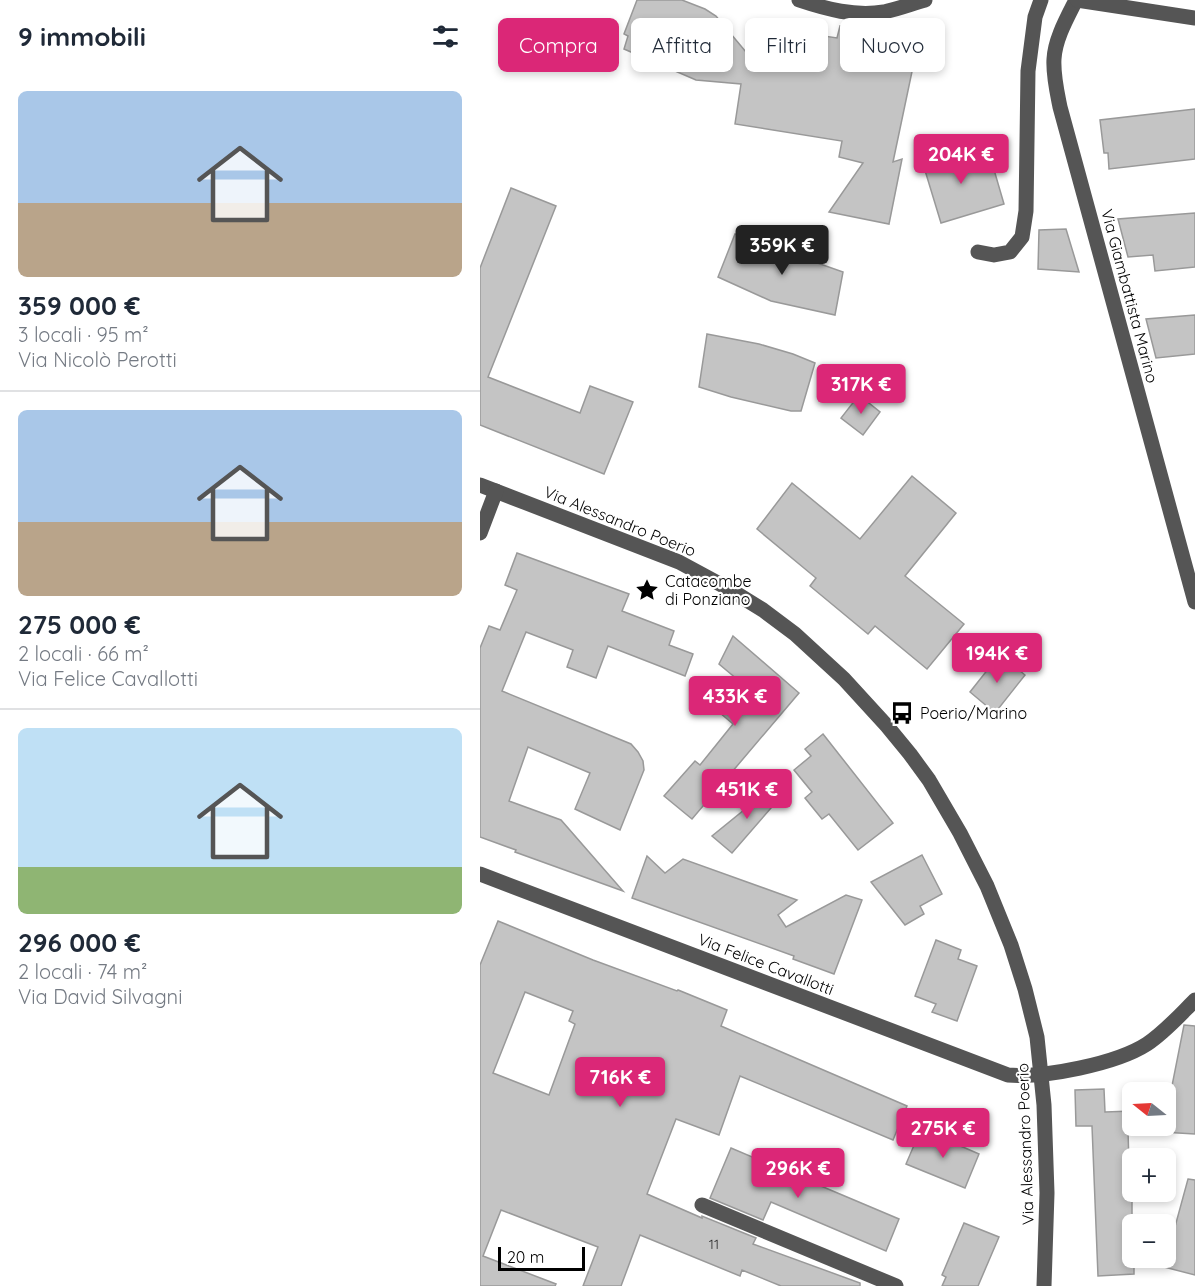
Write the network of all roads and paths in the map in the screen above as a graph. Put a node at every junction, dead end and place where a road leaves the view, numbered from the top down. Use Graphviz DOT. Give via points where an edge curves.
graph roads {
  1 [pos="799,0"];
  2 [pos="925,0"];
  3 [pos="1041,0"];
  4 [pos="1077,0"];
  5 [pos="1195,18"];
  6 [pos="978,252"];
  7 [pos="480,485"];
  8 [pos="496,491"];
  9 [pos="480,533"];
  10 [pos="1195,602"];
  11 [pos="480,874"];
  12 [pos="1195,1000"];
  13 [pos="1042,1074"];
  14 [pos="702,1205"];
  15 [pos="896,1286"];
  16 [pos="1044,1286"];
  1 -- 2 [label="street" via="866,14"];
  3 -- 6 [label="street" via="1029,59 1023,237 1010,252"];
  4 -- 5 [label="street"];
  4 -- 10 [label="street, Via Giambattista Marino" via="1055,48 1054,73 1060,107"];
  7 -- 8 [label="street, Via Alessandro Poerio"];
  8 -- 9 [label="street"];
  8 -- 13 [label="street, Via Alessandro Poerio" via="696,571 787,628 844,679 923,771 960,833 1011,945 1037,1037"];
  11 -- 13 [label="street, Via Felice Cavallotti" via="1008,1075"];
  12 -- 13 [label="street" via="1146,1044 1124,1055"];
  13 -- 16 [label="street, Via Alessandro Poerio" via="1047,1193"];
  14 -- 15 [label="street"];
}
